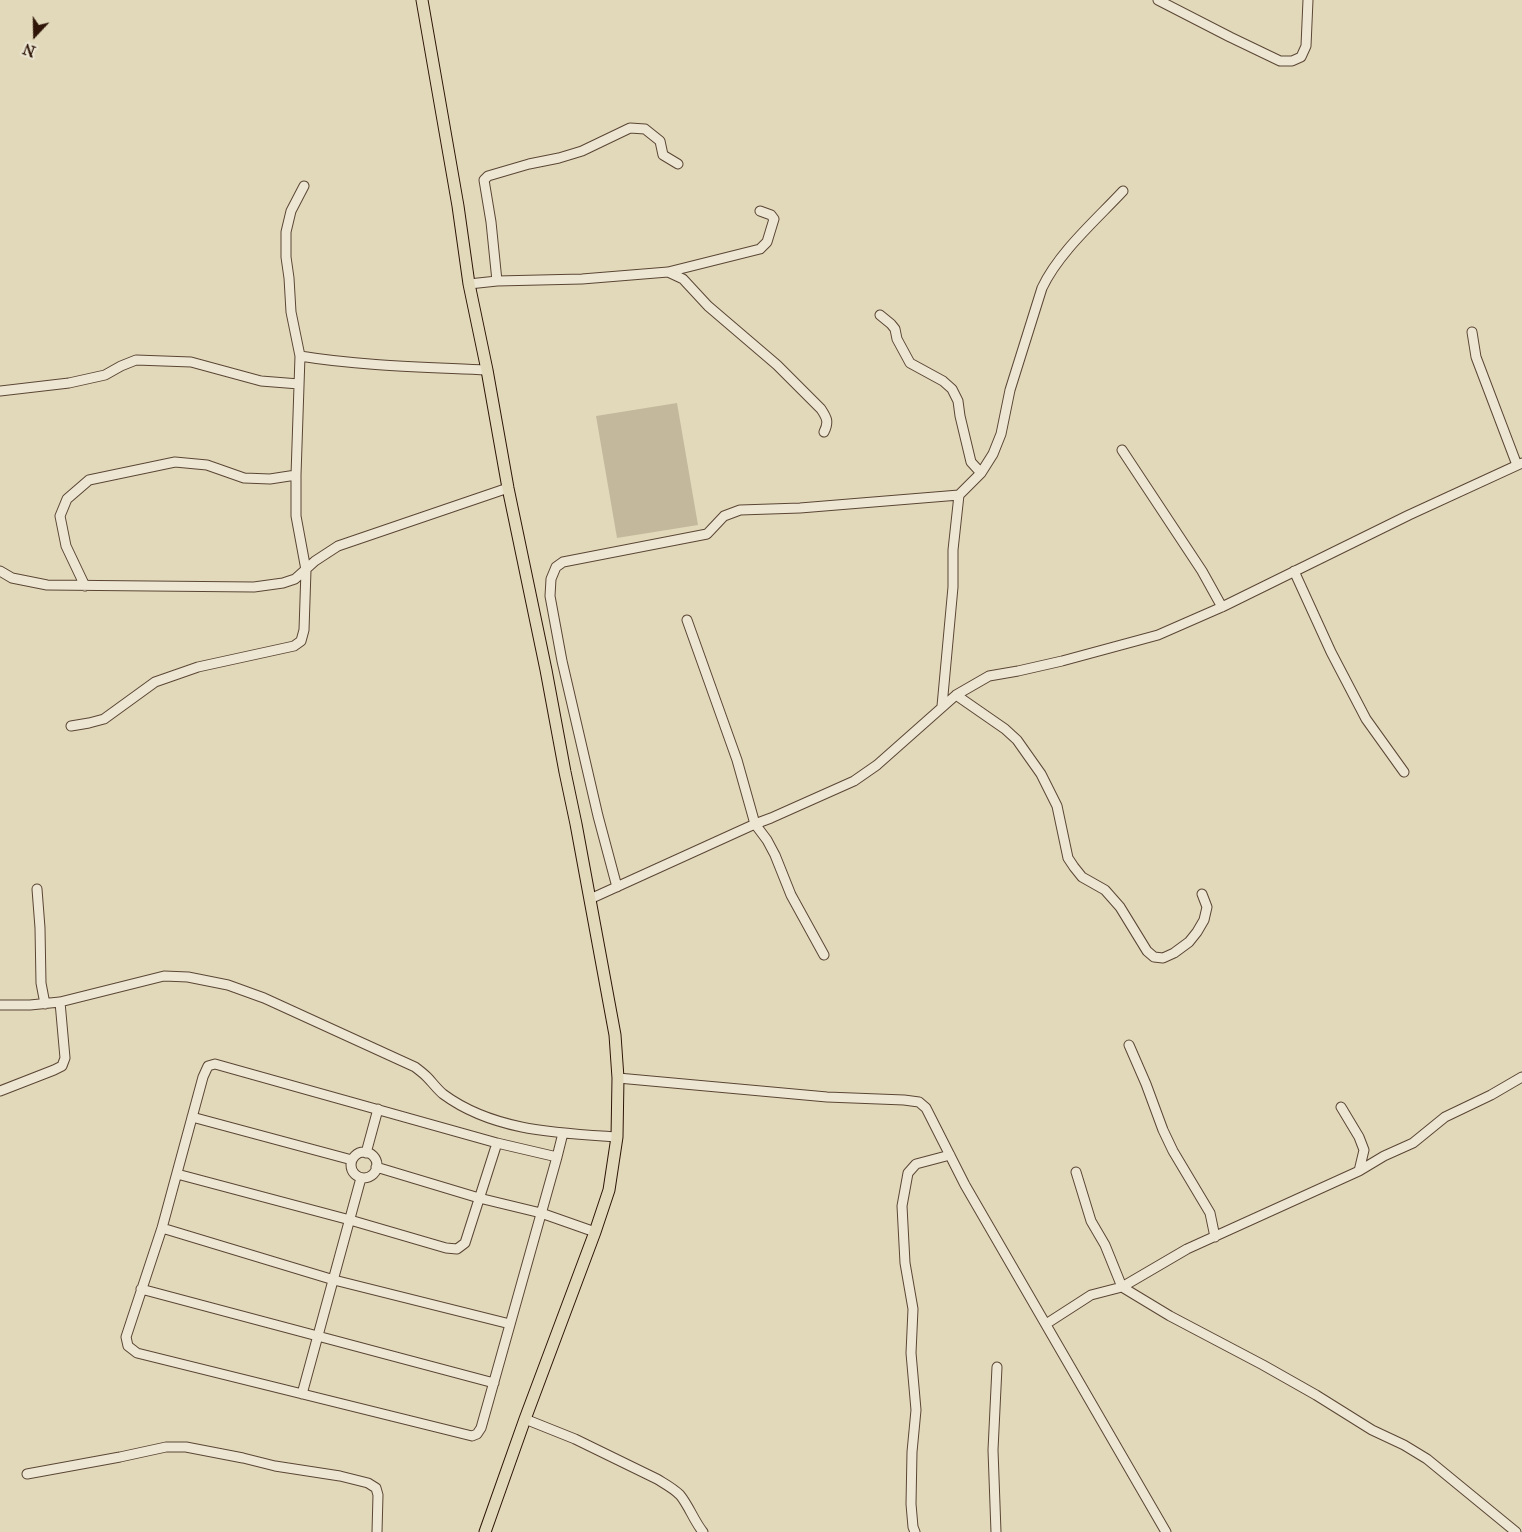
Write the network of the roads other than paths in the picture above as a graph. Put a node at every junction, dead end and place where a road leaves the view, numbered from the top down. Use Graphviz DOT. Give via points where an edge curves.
graph roads {
  1 [pos="422,0"];
  2 [pos="1158,0"];
  3 [pos="1308,0"];
  4 [pos="678,164"];
  5 [pos="304,186"];
  6 [pos="1123,192"];
  7 [pos="760,211"];
  8 [pos="668,272"];
  9 [pos="498,281"];
  10 [pos="470,284"];
  11 [pos="880,316"];
  12 [pos="1472,332"];
  13 [pos="300,356"];
  14 [pos="487,370"];
  15 [pos="299,384"];
  16 [pos="0,390"];
  17 [pos="824,432"];
  18 [pos="1122,450"];
  19 [pos="1519,464"];
  20 [pos="981,473"];
  21 [pos="296,474"];
  22 [pos="508,488"];
  23 [pos="959,495"];
  24 [pos="306,570"];
  25 [pos="0,571"];
  26 [pos="1294,572"];
  27 [pos="85,586"];
  28 [pos="1222,608"];
  29 [pos="687,620"];
  30 [pos="956,695"];
  31 [pos="942,706"];
  32 [pos="71,726"];
  33 [pos="1404,772"];
  34 [pos="755,824"];
  35 [pos="617,887"];
  36 [pos="37,889"];
  37 [pos="1202,894"];
  38 [pos="590,899"];
  39 [pos="824,955"];
  40 [pos="60,1002"];
  41 [pos="45,1004"];
  42 [pos="0,1005"];
  43 [pos="1129,1046"];
  44 [pos="1522,1077"];
  45 [pos="618,1078"];
  46 [pos="0,1091"];
  47 [pos="1341,1107"];
  48 [pos="378,1109"];
  49 [pos="192,1117"];
  50 [pos="563,1134"];
  51 [pos="617,1137"];
  52 [pos="497,1143"];
  53 [pos="366,1153"];
  54 [pos="950,1155"];
  55 [pos="557,1157"];
  56 [pos="352,1160"];
  57 [pos="376,1167"];
  58 [pos="1359,1171"];
  59 [pos="1076,1172"];
  60 [pos="176,1174"];
  61 [pos="362,1178"];
  62 [pos="479,1198"];
  63 [pos="541,1213"];
  64 [pos="350,1220"];
  65 [pos="162,1228"];
  66 [pos="595,1232"];
  67 [pos="1215,1238"];
  68 [pos="334,1280"];
  69 [pos="1122,1287"];
  70 [pos="142,1289"];
  71 [pos="510,1324"];
  72 [pos="1046,1324"];
  73 [pos="318,1336"];
  74 [pos="997,1367"];
  75 [pos="494,1382"];
  76 [pos="302,1394"];
  77 [pos="525,1419"];
  78 [pos="27,1474"];
  79 [pos="377,1532"];
  80 [pos="485,1532"];
  81 [pos="703,1532"];
  82 [pos="915,1532"];
  83 [pos="996,1532"];
  84 [pos="1166,1532"];
  85 [pos="1516,1532"];
  1 -- 10 [label="main road"];
  2 -- 3 [label="street" via="1280,61 1292,61 1301,57 1306,46"];
  4 -- 9 [label="street" via="663,155 660,141 645,129 630,128 582,151 488,176 484,180"];
  5 -- 13 [label="street" via="291,211 286,232 291,312"];
  6 -- 20 [label="street" via="1065,254 1042,288 1010,390 1001,434"];
  7 -- 8 [label="street" via="774,219 767,242 760,249"];
  8 -- 9 [label="street"];
  8 -- 17 [label="street" via="683,279 708,306 777,365 821,409 827,418"];
  9 -- 10 [label="street"];
  10 -- 14 [label="main road"];
  11 -- 20 [label="street" via="895,329 910,364 952,389 958,401 971,462"];
  12 -- 19 [label="street" via="1476,357"];
  13 -- 14 [label="street"];
  13 -- 15 [label="street"];
  14 -- 22 [label="main road"];
  15 -- 16 [label="street" via="261,381 191,362 136,360 106,376"];
  15 -- 21 [label="street"];
  18 -- 28 [label="street" via="1202,571"];
  19 -- 26 [label="street"];
  20 -- 23 [label="street"];
  21 -- 24 [label="street" via="296,516"];
  21 -- 27 [label="street" via="270,479 244,478 206,465 174,462 90,480 67,499 60,516 66,546"];
  22 -- 24 [label="street" via="338,546"];
  22 -- 38 [label="main road"];
  23 -- 31 [label="street"];
  23 -- 35 [label="street" via="740,510 724,516 707,534 563,562 556,567 550,596 562,661"];
  24 -- 27 [label="street" via="283,583 254,587"];
  24 -- 32 [label="street" via="304,630 301,641 294,646 198,667 155,682 104,719"];
  25 -- 27 [label="street" via="12,578 47,585"];
  26 -- 28 [label="street"];
  26 -- 33 [label="street" via="1330,652 1366,719"];
  28 -- 30 [label="street" via="1158,635 1062,661 989,676"];
  29 -- 34 [label="street" via="737,760"];
  30 -- 31 [label="street"];
  30 -- 37 [label="street" via="1017,740 1041,774 1057,806 1068,858 1082,877 1105,890 1115,901 1154,957 1163,958 1174,953 1197,932 1207,907"];
  31 -- 34 [label="street" via="877,765 854,781"];
  34 -- 35 [label="street"];
  34 -- 39 [label="street" via="775,855 795,903"];
  35 -- 38 [label="street"];
  36 -- 41 [label="street" via="41,983"];
  38 -- 45 [label="main road" via="615,1036"];
  40 -- 41 [label="street"];
  40 -- 46 [label="street" via="65,1058 62,1066"];
  40 -- 50 [label="street" via="164,976 228,985 264,998 415,1067 441,1093 467,1109 509,1124"];
  41 -- 42 [label="street"];
  43 -- 67 [label="street" via="1173,1151 1210,1214"];
  44 -- 58 [label="street" via="1446,1118 1414,1143"];
  45 -- 51 [label="main road"];
  45 -- 54 [label="street" via="919,1102 932,1118"];
  47 -- 58 [label="street" via="1364,1150"];
  48 -- 49 [label="street" via="215,1064 205,1070"];
  48 -- 52 [label="street"];
  48 -- 53 [label="street"];
  49 -- 56 [label="street"];
  49 -- 60 [label="street"];
  50 -- 51 [label="street"];
  50 -- 55 [label="street"];
  51 -- 66 [label="main road" via="609,1190"];
  52 -- 55 [label="street"];
  52 -- 62 [label="street"];
  53 -- 56 [label="street" via="358,1154"];
  53 -- 57 [label="street" via="372,1156"];
  54 -- 72 [label="street"];
  54 -- 82 [label="street" via="916,1164 908,1173 902,1206 905,1263 913,1309 911,1353 916,1410 911,1504"];
  55 -- 63 [label="street"];
  56 -- 61 [label="street" via="352,1171"];
  57 -- 61 [label="street" via="370,1177"];
  57 -- 62 [label="street"];
  58 -- 67 [label="street"];
  59 -- 69 [label="street" via="1091,1220"];
  60 -- 64 [label="street"];
  60 -- 65 [label="street"];
  61 -- 64 [label="street"];
  62 -- 63 [label="street"];
  62 -- 64 [label="street" via="465,1243 457,1249"];
  63 -- 66 [label="street"];
  63 -- 71 [label="street"];
  64 -- 68 [label="street"];
  65 -- 68 [label="street"];
  65 -- 70 [label="street"];
  66 -- 77 [label="main road"];
  67 -- 69 [label="street" via="1187,1249"];
  68 -- 71 [label="street"];
  68 -- 73 [label="street"];
  69 -- 72 [label="street" via="1091,1295"];
  69 -- 85 [label="street" via="1316,1395 1372,1430 1404,1444"];
  70 -- 73 [label="street"];
  70 -- 76 [label="street" via="126,1337 132,1350"];
  71 -- 75 [label="street"];
  72 -- 84 [label="street"];
  73 -- 75 [label="street"];
  73 -- 76 [label="street"];
  74 -- 83 [label="street" via="993,1450"];
  75 -- 76 [label="street" via="481,1428 472,1436"];
  77 -- 80 [label="main road"];
  77 -- 81 [label="street" via="574,1439 670,1487 680,1496"];
  78 -- 79 [label="street" via="166,1447 186,1447 368,1483 376,1488 378,1494"];
}
